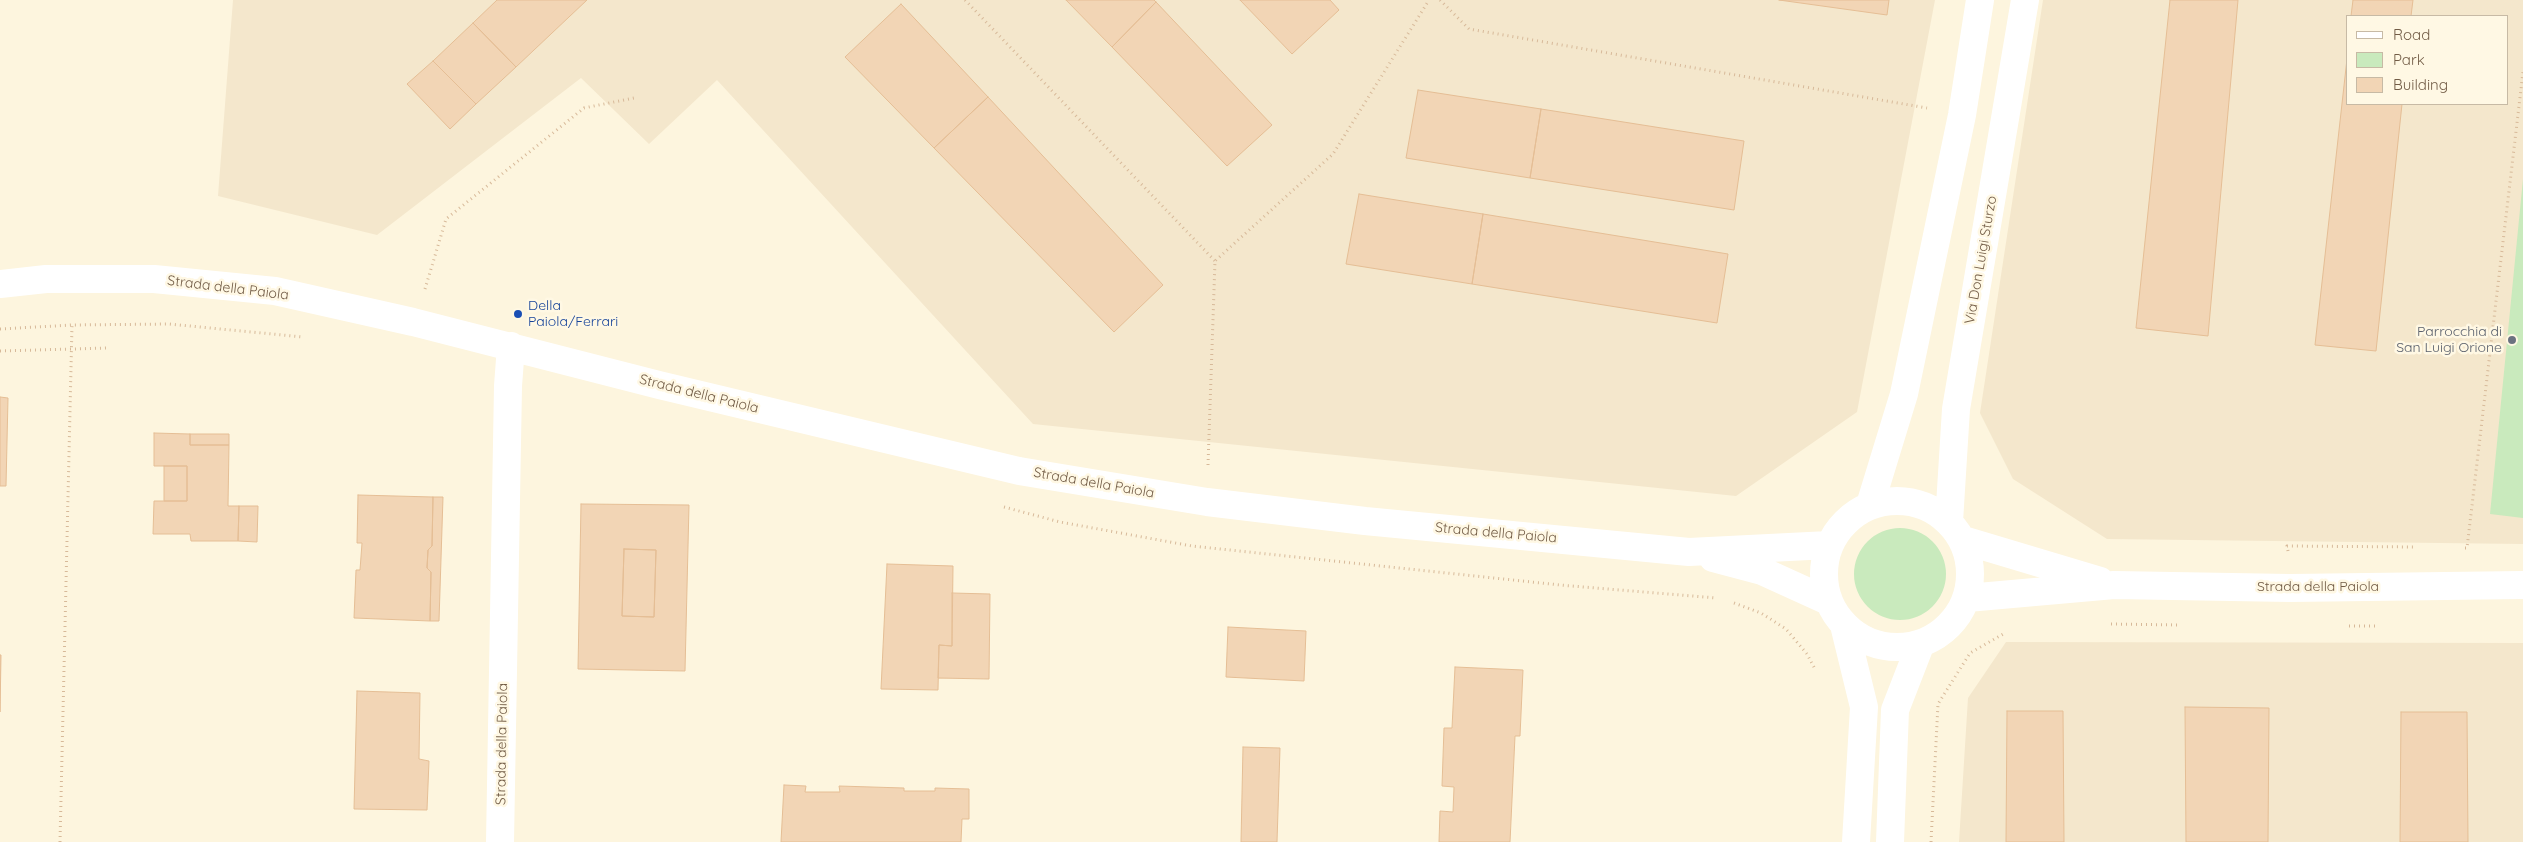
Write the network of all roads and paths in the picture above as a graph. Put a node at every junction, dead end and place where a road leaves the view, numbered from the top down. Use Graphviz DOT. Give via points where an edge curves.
graph roads {
  1 [pos="965,0"];
  2 [pos="1429,0"];
  3 [pos="1440,0"];
  4 [pos="1980,0"];
  5 [pos="2025,0"];
  6 [pos="2523,72"];
  7 [pos="634,98"];
  8 [pos="1962,114"];
  9 [pos="1215,261"];
  10 [pos="0,284"];
  11 [pos="415,323"];
  12 [pos="72,325"];
  13 [pos="510,346"];
  14 [pos="72,348"];
  15 [pos="108,348"];
  16 [pos="0,350"];
  17 [pos="1207,502"];
  18 [pos="1870,505"];
  19 [pos="1956,531"];
  20 [pos="1829,545"];
  21 [pos="2420,548"];
  22 [pos="2458,548"];
  23 [pos="1690,552"];
  24 [pos="2114,585"];
  25 [pos="2523,585"];
  26 [pos="2290,588"];
  27 [pos="1967,598"];
  28 [pos="1828,601"];
  29 [pos="2108,624"];
  30 [pos="1844,625"];
  31 [pos="2185,625"];
  32 [pos="2348,626"];
  33 [pos="2386,626"];
  34 [pos="2006,632"];
  35 [pos="1921,643"];
  36 [pos="60,842"];
  37 [pos="500,842"];
  38 [pos="1856,842"];
  39 [pos="1890,842"];
  40 [pos="1931,842"];
  1 -- 9 [label="path"];
  2 -- 9 [label="path" via="1333,154"];
  3 -- 8 [label="path" via="1469,29"];
  4 -- 8 [label="street"];
  5 -- 19 [label="street, Via Don Luigi Sturzo" via="1956,408"];
  6 -- 22 [label="path" via="2468,548"];
  7 -- 11 [label="path" via="584,108 446,219"];
  8 -- 18 [label="street" via="1904,394"];
  9 -- 17 [label="path"];
  10 -- 11 [label="street, Strada della Paiola" via="46,279 154,279 275,291"];
  11 -- 13 [label="street, Strada della Paiola"];
  12 -- 14 [label="path"];
  13 -- 17 [label="street, Strada della Paiola" via="659,385 1019,470"];
  13 -- 37 [label="street, Strada della Paiola"];
  14 -- 15 [label="path"];
  14 -- 16 [label="path"];
  14 -- 36 [label="path"];
  17 -- 23 [label="street, Strada della Paiola" via="1375,522"];
  18 -- 19 [label="street" via="1896,499 1926,506"];
  18 -- 20 [label="street" via="1846,521"];
  19 -- 24 [label="street, Strada della Paiola"];
  19 -- 27 [label="street" via="1971,558"];
  20 -- 23 [label="street, Strada della Paiola"];
  20 -- 28 [label="street" via="1823,572"];
  21 -- 26 [label="path" via="2287,546"];
  23 -- 28 [label="street, Strada della Paiola" via="1762,571"];
  24 -- 26 [label="street, Strada della Paiola"];
  24 -- 27 [label="street, Strada della Paiola"];
  25 -- 26 [label="street, Strada della Paiola"];
  27 -- 35 [label="street" via="1956,618 1941,633"];
  28 -- 30 [label="street"];
  29 -- 31 [label="path"];
  30 -- 35 [label="street" via="1872,643 1894,647"];
  30 -- 38 [label="street" via="1864,707"];
  32 -- 33 [label="path"];
  34 -- 40 [label="path" via="1970,654 1938,704"];
  35 -- 39 [label="street" via="1895,710"];
}
